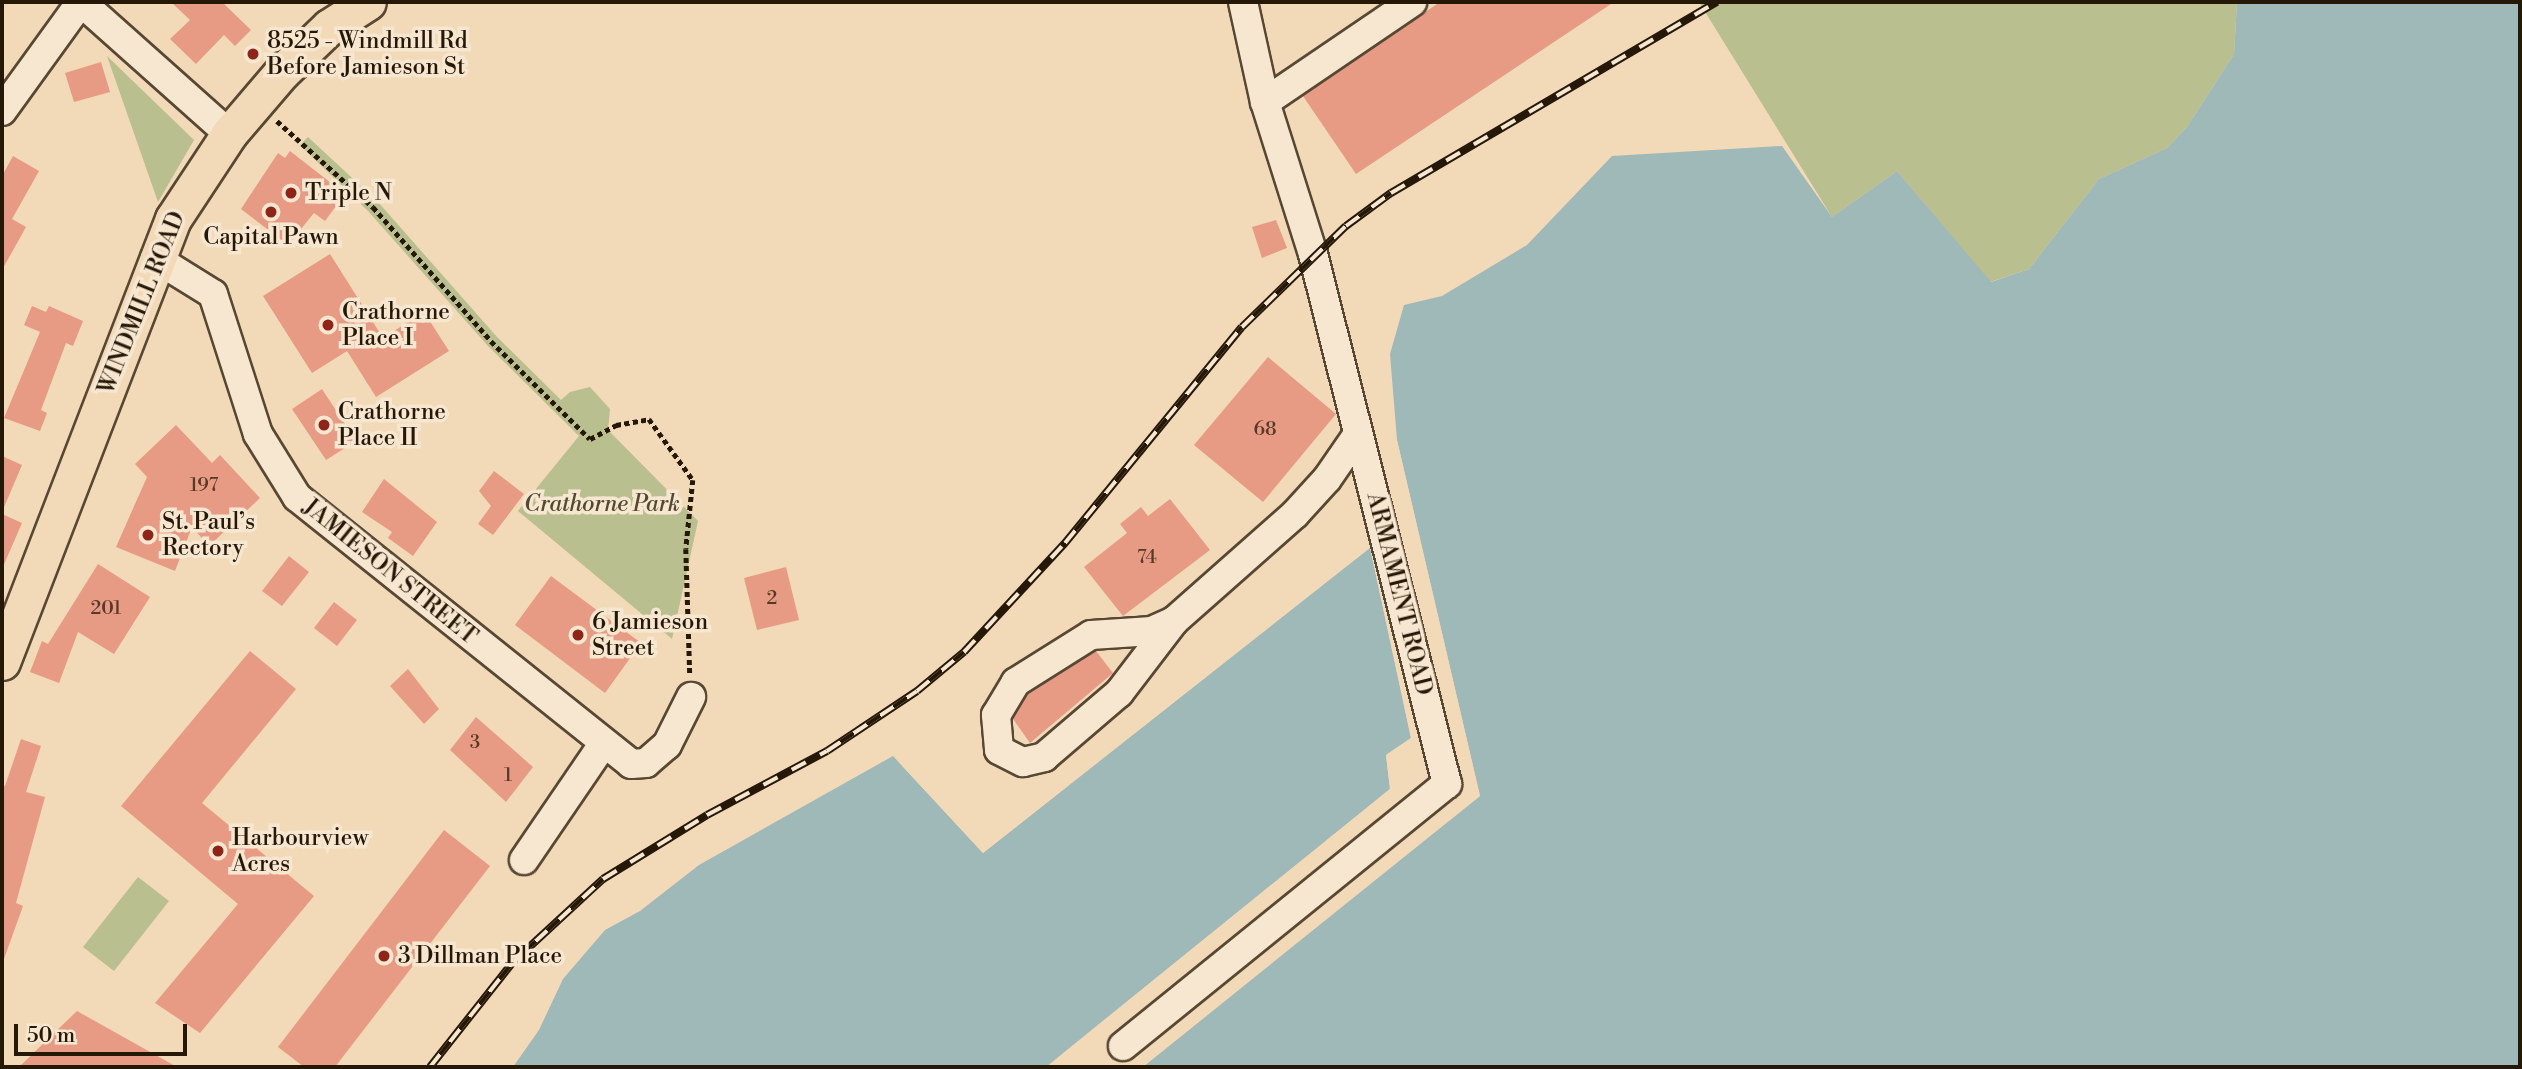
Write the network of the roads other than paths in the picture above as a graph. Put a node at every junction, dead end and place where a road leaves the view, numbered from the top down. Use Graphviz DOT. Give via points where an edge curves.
graph roads {
  1 [pos="81,2"];
  2 [pos="368,2"];
  3 [pos="1243,2"];
  4 [pos="1412,2"];
  5 [pos="1265,102"];
  6 [pos="2,111"];
  7 [pos="229,134"];
  8 [pos="155,258"];
  9 [pos="1359,434"];
  10 [pos="1174,621"];
  11 [pos="2,662"];
  12 [pos="691,697"];
  13 [pos="607,746"];
  14 [pos="524,860"];
  15 [pos="1123,1046"];
  1 -- 6 [label="street"];
  1 -- 7 [label="street"];
  2 -- 7 [label="main road, WINDMILL ROAD" via="329,27"];
  3 -- 5 [label="street, ARMAMENT ROAD"];
  4 -- 5 [label="street"];
  5 -- 9 [label="street, ARMAMENT ROAD" via="1313,254"];
  7 -- 8 [label="main road, WINDMILL ROAD" via="173,219"];
  8 -- 11 [label="main road, WINDMILL ROAD"];
  8 -- 13 [label="street, JAMIESON STREET" via="213,294 258,434 297,497"];
  9 -- 10 [label="street" via="1295,514"];
  9 -- 15 [label="street, ARMAMENT ROAD" via="1447,784"];
  10 -- 10 [label="street" via="1119,693 1044,757 1023,762 999,750 996,715 1016,682 1091,635 1152,631"];
  12 -- 13 [label="street, JAMIESON STREET" via="667,745 646,763 631,764"];
  13 -- 14 [label="street"];
}
